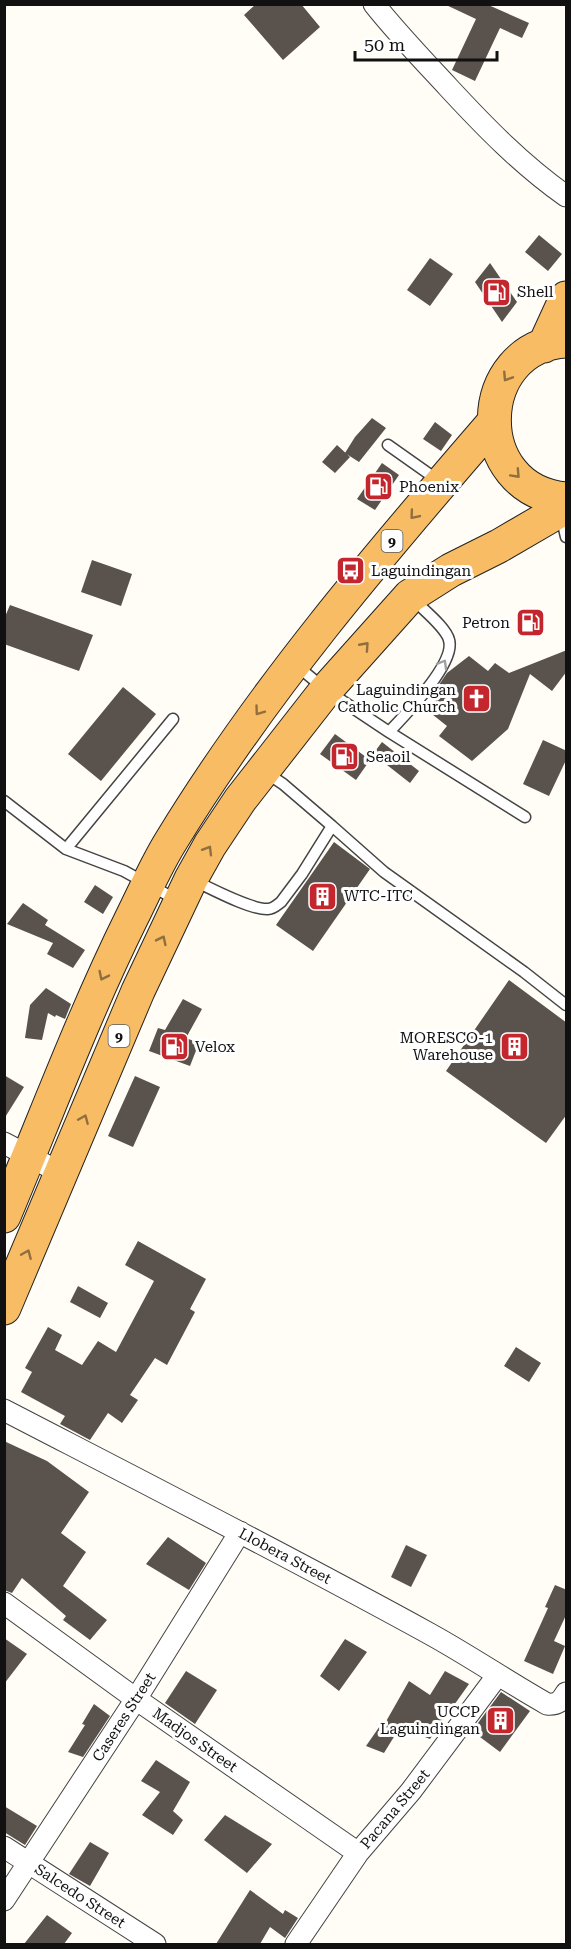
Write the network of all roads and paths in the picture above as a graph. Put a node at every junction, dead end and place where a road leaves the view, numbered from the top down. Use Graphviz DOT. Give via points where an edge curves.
graph roads {
  1 [pos="374,4"];
  2 [pos="567,196"];
  3 [pos="567,298"];
  4 [pos="555,344"];
  5 [pos="493,423"];
  6 [pos="388,444"];
  7 [pos="441,483"];
  8 [pos="565,513"];
  9 [pos="410,596"];
  10 [pos="294,663"];
  11 [pos="326,690"];
  12 [pos="173,719"];
  13 [pos="390,732"];
  14 [pos="262,770"];
  15 [pos="4,801"];
  16 [pos="525,817"];
  17 [pos="332,826"];
  18 [pos="66,849"];
  19 [pos="148,886"];
  20 [pos="185,890"];
  21 [pos="567,1005"];
  22 [pos="17,1149"];
  23 [pos="61,1173"];
  24 [pos="4,1216"];
  25 [pos="4,1308"];
  26 [pos="4,1410"];
  27 [pos="240,1532"];
  28 [pos="4,1603"];
  29 [pos="497,1676"];
  30 [pos="564,1697"];
  31 [pos="136,1699"];
  32 [pos="4,1847"];
  33 [pos="358,1853"];
  34 [pos="29,1864"];
  35 [pos="4,1900"];
  36 [pos="155,1944"];
  37 [pos="296,1944"];
  1 -- 2 [label="street" via="494,136"];
  3 -- 4 [label="highway, 9"];
  4 -- 5 [label="highway, 9, one-way" via="528,355 514,367 502,383"];
  5 -- 7 [label="highway, 9"];
  5 -- 8 [label="highway, 9, one-way" via="496,443 505,462 519,479 555,498"];
  6 -- 7 [label="lane"];
  7 -- 10 [label="highway, 9, one-way"];
  8 -- 9 [label="highway, 9" via="451,570"];
  11 -- 9 [label="highway, 9, one-way"];
  13 -- 9 [label="lane, one-way" via="429,686 450,649 444,631"];
  10 -- 11 [label="lane"];
  10 -- 19 [label="highway, 9, one-way" via="171,842"];
  11 -- 13 [label="lane"];
  11 -- 14 [label="highway, 9"];
  12 -- 18 [label="lane"];
  13 -- 16 [label="lane"];
  14 -- 17 [label="lane"];
  20 -- 14 [label="highway, 9, one-way" via="210,845"];
  15 -- 18 [label="lane"];
  17 -- 20 [label="lane" via="302,874 273,908"];
  17 -- 21 [label="lane" via="384,872"];
  18 -- 19 [label="lane"];
  19 -- 20 [label="lane"];
  19 -- 22 [label="highway, 9, one-way"];
  23 -- 20 [label="highway, 9, one-way"];
  22 -- 23 [label="street"];
  22 -- 24 [label="highway, 9"];
  25 -- 23 [label="highway, 9, one-way"];
  26 -- 27 [label="street, Llobera Street"];
  27 -- 29 [label="street, Llobera Street" via="434,1636"];
  27 -- 31 [label="street, Caseres Street"];
  28 -- 31 [label="street, Madjos Street"];
  29 -- 30 [label="street, Llobera Street" via="548,1704"];
  29 -- 33 [label="street, Pacana Street" via="411,1791"];
  31 -- 33 [label="street, Madjos Street"];
  31 -- 34 [label="street, Caseres Street"];
  32 -- 34 [label="street, Salcedo Street"];
  33 -- 37 [label="street, Pacana Street"];
  34 -- 35 [label="street, Caseres Street"];
  34 -- 36 [label="street, Salcedo Street"];
}
